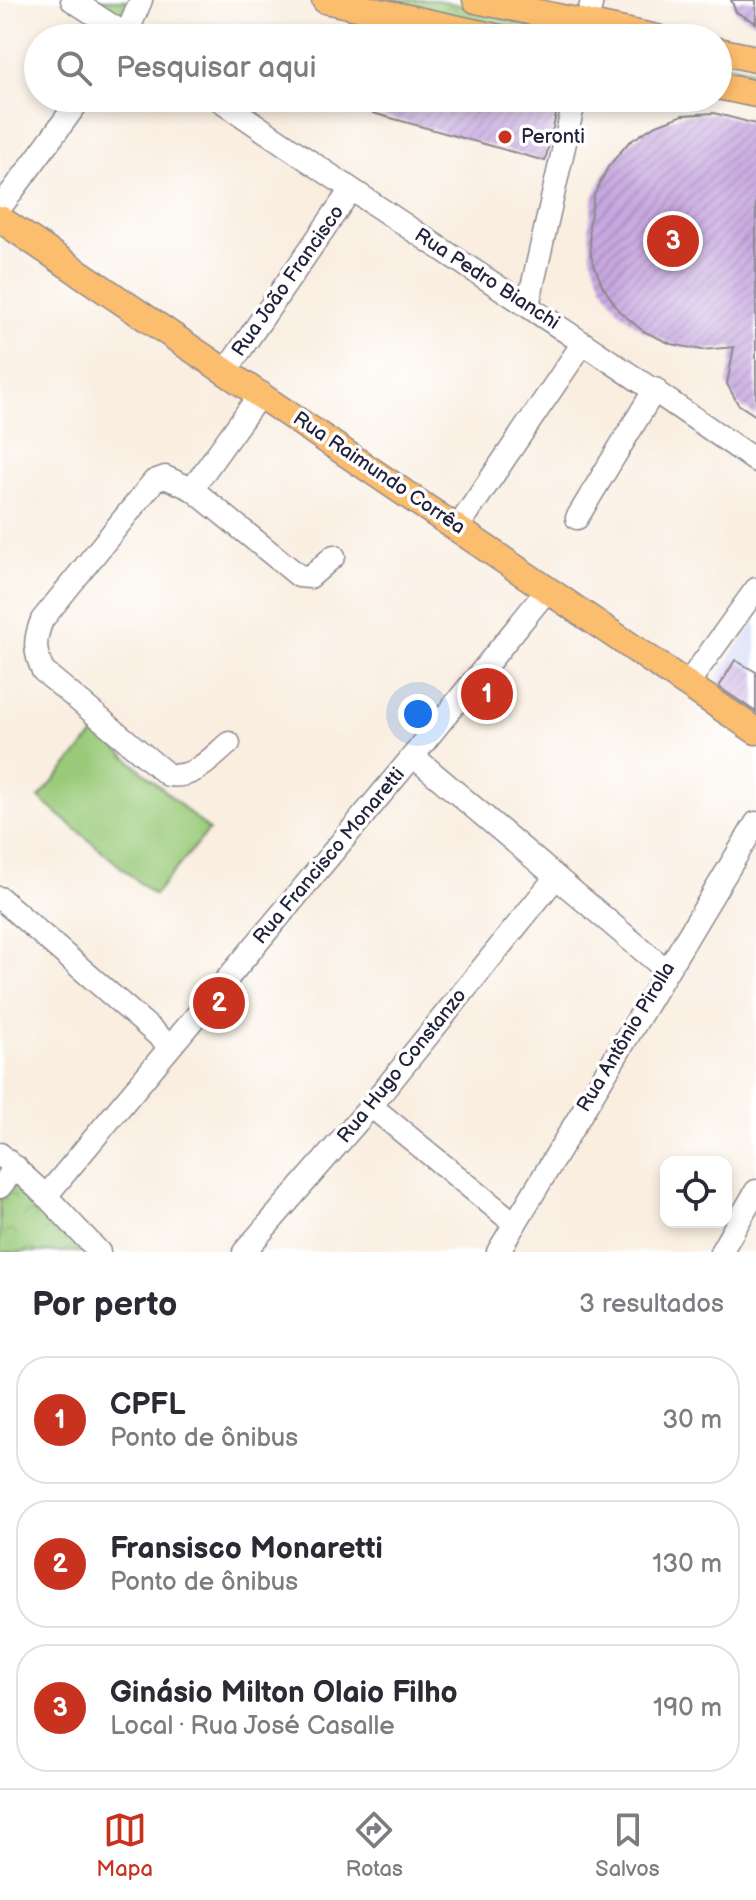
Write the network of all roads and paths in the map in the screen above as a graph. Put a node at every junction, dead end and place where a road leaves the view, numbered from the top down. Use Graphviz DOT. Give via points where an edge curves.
graph roads {
  1 [pos="72,0"];
  2 [pos="141,0"];
  3 [pos="325,0"];
  4 [pos="476,0"];
  5 [pos="589,12"];
  6 [pos="108,24"];
  7 [pos="133,24"];
  8 [pos="436,24"];
  9 [pos="620,24"];
  10 [pos="732,54"];
  11 [pos="756,59"];
  12 [pos="732,89"];
  13 [pos="756,94"];
  14 [pos="71,112"];
  15 [pos="237,112"];
  16 [pos="572,112"];
  17 [pos="350,191"];
  18 [pos="0,208"];
  19 [pos="0,219"];
  20 [pos="528,305"];
  21 [pos="583,343"];
  22 [pos="226,371"];
  23 [pos="655,389"];
  24 [pos="261,393"];
  25 [pos="756,461"];
  26 [pos="192,489"];
  27 [pos="577,518"];
  28 [pos="458,527"];
  29 [pos="334,556"];
  30 [pos="548,589"];
  31 [pos="756,589"];
  32 [pos="688,683"];
  33 [pos="756,731"];
  34 [pos="229,743"];
  35 [pos="413,756"];
  36 [pos="756,823"];
  37 [pos="556,877"];
  38 [pos="0,898"];
  39 [pos="666,970"];
  40 [pos="169,1045"];
  41 [pos="371,1106"];
  42 [pos="8,1161"];
  43 [pos="0,1187"];
  44 [pos="756,1191"];
  45 [pos="46,1196"];
  46 [pos="515,1224"];
  47 [pos="99,1252"];
  48 [pos="244,1252"];
  49 [pos="498,1252"];
  50 [pos="721,1252"];
  1 -- 6 [label="street"];
  2 -- 7 [label="street"];
  3 -- 8 [label="main road"];
  4 -- 5 [label="main road"];
  5 -- 9 [label="main road"];
  10 -- 11 [label="main road"];
  12 -- 13 [label="main road"];
  14 -- 18 [label="street"];
  15 -- 17 [label="street, Rua Pedro Bianchi"];
  16 -- 20 [label="street"];
  17 -- 20 [label="street, Rua Pedro Bianchi"];
  17 -- 22 [label="street, Rua João Francisco"];
  19 -- 22 [label="main road, Rua Raimundo Corrêa"];
  20 -- 21 [label="street, Rua Pedro Bianchi"];
  21 -- 23 [label="street, Rua Pedro Bianchi"];
  21 -- 28 [label="street"];
  22 -- 24 [label="main road, Rua Raimundo Corrêa"];
  23 -- 25 [label="street, Rua Pedro Bianchi"];
  23 -- 27 [label="street"];
  24 -- 26 [label="street"];
  24 -- 28 [label="main road, Rua Raimundo Corrêa"];
  26 -- 29 [label="street" via="299,576 310,577"];
  26 -- 34 [label="street" via="174,478 154,481 42,620 35,654 43,671 168,775 194,773"];
  28 -- 30 [label="main road, Rua Raimundo Corrêa"];
  30 -- 32 [label="main road, Rua Raimundo Corrêa"];
  30 -- 35 [label="street, Rua Francisco Monaretti"];
  31 -- 32 [label="street"];
  32 -- 33 [label="main road, Rua Raimundo Corrêa"];
  35 -- 37 [label="street"];
  35 -- 40 [label="street, Rua Francisco Monaretti"];
  36 -- 39 [label="street, Rua Antônio Pirolla"];
  37 -- 39 [label="street"];
  37 -- 41 [label="street, Rua Hugo Constanzo"];
  38 -- 40 [label="street"];
  39 -- 46 [label="street, Rua Antônio Pirolla"];
  40 -- 45 [label="street, Rua Francisco Monaretti"];
  41 -- 46 [label="street"];
  41 -- 48 [label="street, Rua Hugo Constanzo"];
  42 -- 43 [label="street"];
  42 -- 45 [label="street"];
  44 -- 50 [label="street"];
  45 -- 47 [label="street"];
  46 -- 49 [label="street, Rua Antônio Pirolla"];
}
